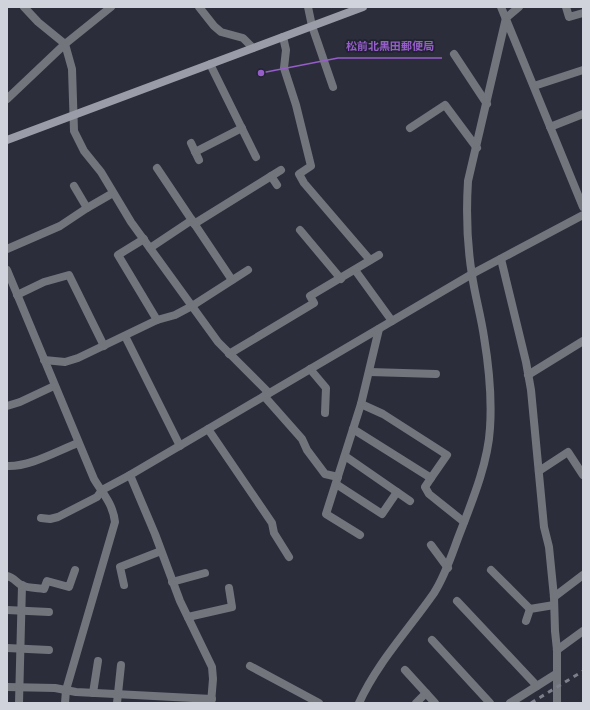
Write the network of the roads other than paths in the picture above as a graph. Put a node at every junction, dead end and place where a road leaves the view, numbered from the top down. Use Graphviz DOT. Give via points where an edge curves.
graph roads {
  1 [pos="24,7"];
  2 [pos="111,7"];
  3 [pos="199,7"];
  4 [pos="308,7"];
  5 [pos="363,7"];
  6 [pos="501,7"];
  7 [pos="519,7"];
  8 [pos="566,7"];
  9 [pos="583,13"];
  10 [pos="506,18"];
  11 [pos="312,26"];
  12 [pos="283,37"];
  13 [pos="65,44"];
  14 [pos="253,48"];
  15 [pos="454,54"];
  16 [pos="210,64"];
  17 [pos="583,70"];
  18 [pos="534,86"];
  19 [pos="333,87"];
  20 [pos="7,99"];
  21 [pos="487,104"];
  22 [pos="583,114"];
  23 [pos="74,116"];
  24 [pos="550,127"];
  25 [pos="242,128"];
  26 [pos="410,128"];
  27 [pos="7,140"];
  28 [pos="191,143"];
  29 [pos="477,148"];
  30 [pos="195,152"];
  31 [pos="256,157"];
  32 [pos="199,160"];
  33 [pos="157,168"];
  34 [pos="281,170"];
  35 [pos="272,176"];
  36 [pos="277,185"];
  37 [pos="74,186"];
  38 [pos="113,193"];
  39 [pos="583,207"];
  40 [pos="87,208"];
  41 [pos="583,215"];
  42 [pos="193,222"];
  43 [pos="300,230"];
  44 [pos="144,239"];
  45 [pos="150,248"];
  46 [pos="7,249"];
  47 [pos="379,255"];
  48 [pos="370,260"];
  49 [pos="499,261"];
  50 [pos="7,270"];
  51 [pos="248,270"];
  52 [pos="355,270"];
  53 [pos="475,273"];
  54 [pos="341,279"];
  55 [pos="232,280"];
  56 [pos="17,295"];
  57 [pos="192,306"];
  58 [pos="157,320"];
  59 [pos="392,322"];
  60 [pos="379,329"];
  61 [pos="125,336"];
  62 [pos="583,341"];
  63 [pos="104,346"];
  64 [pos="229,354"];
  65 [pos="44,360"];
  66 [pos="310,369"];
  67 [pos="370,372"];
  68 [pos="436,374"];
  69 [pos="528,374"];
  70 [pos="54,386"];
  71 [pos="266,395"];
  72 [pos="361,404"];
  73 [pos="7,406"];
  74 [pos="325,413"];
  75 [pos="208,429"];
  76 [pos="353,429"];
  77 [pos="78,443"];
  78 [pos="180,446"];
  79 [pos="344,456"];
  80 [pos="580,465"];
  81 [pos="7,466"];
  82 [pos="539,471"];
  83 [pos="130,475"];
  84 [pos="583,475"];
  85 [pos="431,478"];
  86 [pos="337,480"];
  87 [pos="102,490"];
  88 [pos="397,492"];
  89 [pos="410,501"];
  90 [pos="42,518"];
  91 [pos="464,522"];
  92 [pos="360,535"];
  93 [pos="431,545"];
  94 [pos="161,551"];
  95 [pos="290,557"];
  96 [pos="448,568"];
  97 [pos="75,570"];
  98 [pos="491,570"];
  99 [pos="205,573"];
  100 [pos="583,575"];
  101 [pos="7,576"];
  102 [pos="172,582"];
  103 [pos="22,585"];
  104 [pos="124,585"];
  105 [pos="228,588"];
  106 [pos="457,601"];
  107 [pos="554,601"];
  108 [pos="530,609"];
  109 [pos="7,610"];
  110 [pos="21,610"];
  111 [pos="49,612"];
  112 [pos="188,617"];
  113 [pos="526,621"];
  114 [pos="583,631"];
  115 [pos="432,640"];
  116 [pos="7,648"];
  117 [pos="21,648"];
  118 [pos="49,650"];
  119 [pos="557,650"];
  120 [pos="98,661"];
  121 [pos="121,666"];
  122 [pos="250,666"];
  123 [pos="405,670"];
  124 [pos="556,674"];
  125 [pos="537,686"];
  126 [pos="7,687"];
  127 [pos="20,688"];
  128 [pos="66,690"];
  129 [pos="93,693"];
  130 [pos="426,693"];
  131 [pos="118,694"];
  132 [pos="179,700"];
  133 [pos="212,701"];
  134 [pos="19,703"];
  135 [pos="66,703"];
  136 [pos="117,703"];
  137 [pos="319,703"];
  138 [pos="359,703"];
  139 [pos="416,703"];
  140 [pos="435,703"];
  141 [pos="490,703"];
  142 [pos="510,703"];
  143 [pos="557,703"];
  1 -- 13 [label="street"];
  2 -- 13 [label="street"];
  3 -- 14 [label="street" via="221,32 243,38"];
  4 -- 11 [label="street"];
  5 -- 11 [label="street"];
  6 -- 10 [label="street"];
  7 -- 10 [label="street"];
  8 -- 9 [label="street" via="569,17"];
  10 -- 18 [label="street"];
  10 -- 21 [label="street"];
  11 -- 12 [label="street"];
  11 -- 19 [label="street"];
  12 -- 14 [label="street"];
  12 -- 48 [label="street" via="286,50 284,68 296,104 311,166 299,174"];
  13 -- 20 [label="street"];
  13 -- 23 [label="street" via="72,69"];
  14 -- 16 [label="street"];
  15 -- 21 [label="street"];
  16 -- 23 [label="street"];
  16 -- 25 [label="street"];
  17 -- 18 [label="street"];
  18 -- 24 [label="street"];
  21 -- 29 [label="street"];
  22 -- 24 [label="street"];
  23 -- 27 [label="street"];
  23 -- 38 [label="street" via="74,131 78,139"];
  24 -- 39 [label="street"];
  25 -- 30 [label="street"];
  25 -- 31 [label="street"];
  26 -- 29 [label="street" via="445,105"];
  28 -- 30 [label="street"];
  29 -- 53 [label="street" via="468,181 466,206 467,229"];
  30 -- 32 [label="street"];
  33 -- 42 [label="street"];
  34 -- 35 [label="street"];
  35 -- 36 [label="street"];
  35 -- 42 [label="street"];
  37 -- 40 [label="street"];
  38 -- 40 [label="street"];
  38 -- 44 [label="street"];
  40 -- 46 [label="street" via="60,226"];
  41 -- 49 [label="street"];
  42 -- 45 [label="street"];
  42 -- 55 [label="street"];
  43 -- 54 [label="street"];
  44 -- 45 [label="street"];
  44 -- 58 [label="street" via="118,255"];
  45 -- 57 [label="street"];
  47 -- 48 [label="street"];
  48 -- 52 [label="street"];
  49 -- 53 [label="street"];
  49 -- 69 [label="street"];
  50 -- 56 [label="street"];
  51 -- 55 [label="street"];
  52 -- 54 [label="street"];
  52 -- 59 [label="street"];
  53 -- 59 [label="street"];
  53 -- 91 [label="street" via="489,375 490,427 488,447"];
  54 -- 64 [label="street" via="310,296 314,303"];
  55 -- 57 [label="street"];
  56 -- 63 [label="street" via="44,282 69,275"];
  56 -- 65 [label="street"];
  57 -- 58 [label="street" via="175,315"];
  57 -- 64 [label="street"];
  58 -- 61 [label="street"];
  59 -- 60 [label="street"];
  60 -- 66 [label="street"];
  60 -- 67 [label="street"];
  61 -- 63 [label="street"];
  61 -- 78 [label="street"];
  62 -- 69 [label="street"];
  63 -- 65 [label="street" via="65,362"];
  64 -- 71 [label="street"];
  65 -- 70 [label="street"];
  66 -- 71 [label="street"];
  66 -- 74 [label="street" via="326,388"];
  67 -- 68 [label="street"];
  67 -- 72 [label="street"];
  69 -- 82 [label="street"];
  70 -- 73 [label="street"];
  70 -- 77 [label="street"];
  71 -- 75 [label="street"];
  71 -- 86 [label="street" via="302,439 325,474"];
  72 -- 76 [label="street"];
  72 -- 85 [label="street" via="384,414 447,455"];
  75 -- 78 [label="street"];
  75 -- 95 [label="street" via="272,523 274,532"];
  76 -- 79 [label="street"];
  76 -- 85 [label="street"];
  77 -- 81 [label="street" via="29,463"];
  77 -- 87 [label="street" via="94,479"];
  78 -- 83 [label="street"];
  79 -- 86 [label="street"];
  79 -- 88 [label="street"];
  80 -- 82 [label="street" via="568,452"];
  80 -- 84 [label="street"];
  82 -- 107 [label="street"];
  83 -- 87 [label="street"];
  83 -- 94 [label="street"];
  85 -- 91 [label="street" via="425,487 429,494"];
  86 -- 88 [label="street" via="382,514"];
  86 -- 92 [label="street" via="326,514"];
  87 -- 90 [label="street" via="96,497 58,517"];
  87 -- 128 [label="street" via="111,505 115,522"];
  88 -- 89 [label="street"];
  91 -- 96 [label="street"];
  93 -- 96 [label="street"];
  94 -- 102 [label="street"];
  94 -- 104 [label="street" via="120,567"];
  96 -- 138 [label="street" via="435,592 374,676"];
  97 -- 103 [label="street" via="69,587 47,581 44,588"];
  98 -- 108 [label="street"];
  99 -- 102 [label="street"];
  100 -- 107 [label="street"];
  101 -- 103 [label="street"];
  102 -- 112 [label="street"];
  103 -- 110 [label="street"];
  105 -- 112 [label="street" via="232,607"];
  106 -- 125 [label="street"];
  107 -- 108 [label="street"];
  107 -- 119 [label="street"];
  108 -- 113 [label="street"];
  109 -- 110 [label="street"];
  110 -- 111 [label="street"];
  110 -- 117 [label="street"];
  112 -- 133 [label="street" via="212,667"];
  114 -- 119 [label="street"];
  115 -- 141 [label="street"];
  116 -- 117 [label="street"];
  117 -- 118 [label="street"];
  117 -- 127 [label="street"];
  119 -- 124 [label="street"];
  120 -- 129 [label="street"];
  121 -- 131 [label="street"];
  122 -- 137 [label="street"];
  123 -- 130 [label="street"];
  124 -- 125 [label="street"];
  124 -- 143 [label="street"];
  125 -- 142 [label="street"];
  126 -- 127 [label="street"];
  127 -- 128 [label="street"];
  127 -- 134 [label="street"];
  128 -- 129 [label="street"];
  128 -- 135 [label="street"];
  129 -- 131 [label="street"];
  130 -- 139 [label="street"];
  130 -- 140 [label="street"];
  131 -- 132 [label="street"];
  131 -- 136 [label="street"];
  132 -- 133 [label="street"];
}
